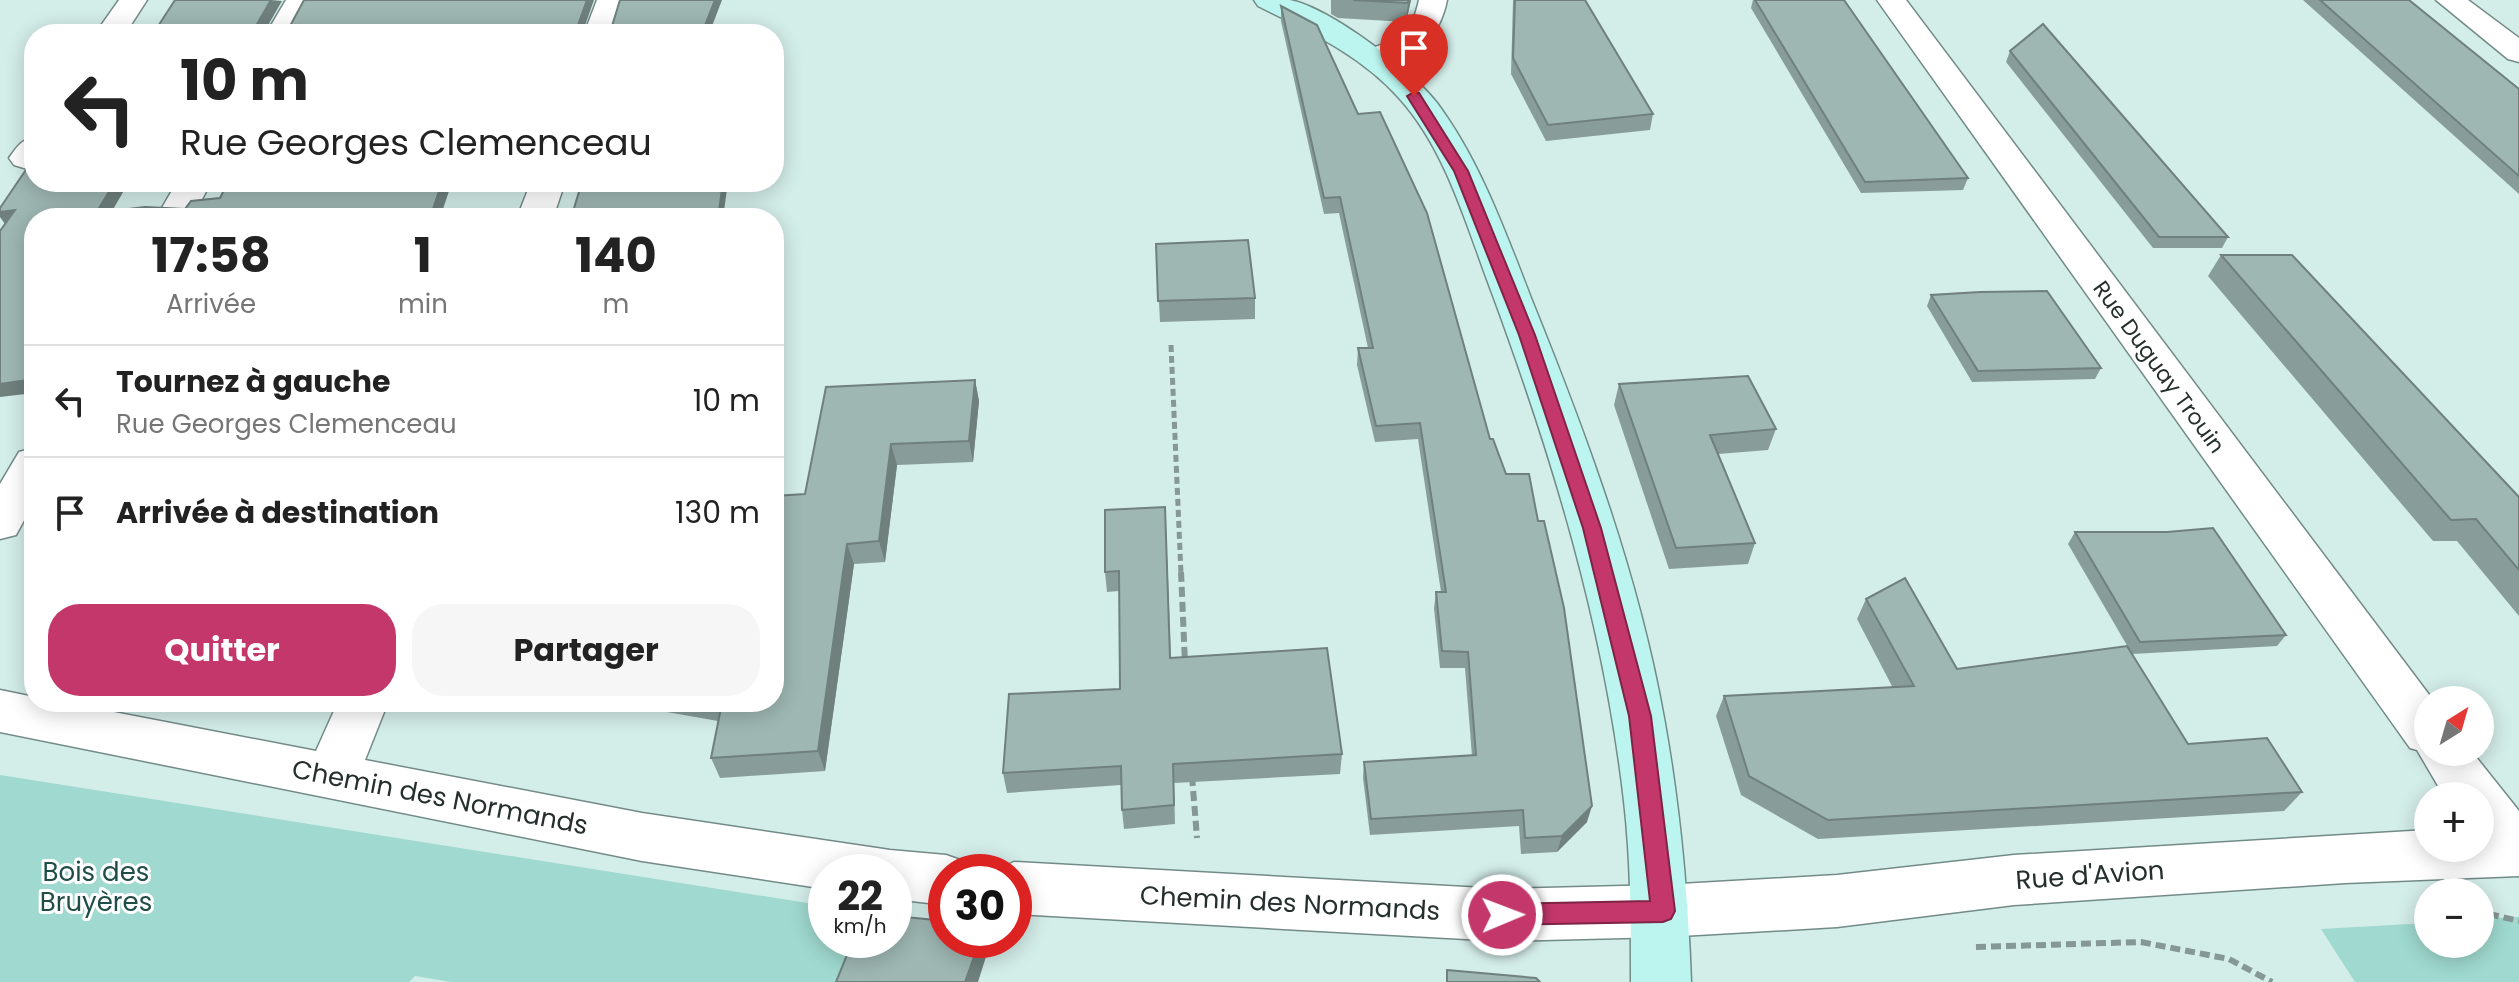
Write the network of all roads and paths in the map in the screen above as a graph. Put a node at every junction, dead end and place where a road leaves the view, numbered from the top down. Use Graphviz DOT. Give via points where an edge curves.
graph roads {
  1 [pos="133,0"];
  2 [pos="300,0"];
  3 [pos="611,0"];
  4 [pos="1268,0"];
  5 [pos="1433,0"];
  6 [pos="1891,0"];
  7 [pos="2450,0"];
  8 [pos="117,24"];
  9 [pos="287,24"];
  10 [pos="603,24"];
  11 [pos="2481,24"];
  12 [pos="2519,24"];
  13 [pos="2519,53"];
  14 [pos="1377,59"];
  15 [pos="1171,345"];
  16 [pos="24,481"];
  17 [pos="0,523"];
  18 [pos="1185,669"];
  19 [pos="0,711"];
  20 [pos="359,712"];
  21 [pos="2414,714"];
  22 [pos="1191,761"];
  23 [pos="332,775"];
  24 [pos="2494,821"];
  25 [pos="1197,830"];
  26 [pos="2519,851"];
  27 [pos="808,861"];
  28 [pos="1032,889"];
  29 [pos="1663,911"];
  30 [pos="2494,915"];
  31 [pos="2519,921"];
  32 [pos="1965,947"];
  33 [pos="1661,982"];
  34 [pos="2272,982"];
  1 -- 8 [label="street"];
  2 -- 9 [label="street"];
  3 -- 10 [label="street"];
  4 -- 14 [label="main road"];
  5 -- 14 [label="street" via="1428,30 1410,47"];
  6 -- 21 [label="street, Rue Duguay Trouin"];
  7 -- 11 [label="street"];
  11 -- 12 [label="street"];
  11 -- 13 [label="street"];
  14 -- 29 [label="main road" via="1426,110 1461,171 1537,365 1592,528 1640,716"];
  15 -- 18 [label="path"];
  16 -- 17 [label="street"];
  19 -- 23 [label="street, Chemin des Normands"];
  20 -- 23 [label="street"];
  22 -- 25 [label="path"];
  23 -- 27 [label="street, Chemin des Normands" via="642,837"];
  24 -- 26 [label="street"];
  26 -- 29 [label="street, Rue d'Avion" via="2014,880 1837,901"];
  28 -- 29 [label="street, Chemin des Normands" via="1502,915"];
  29 -- 33 [label="main road"];
  30 -- 31 [label="path"];
  32 -- 34 [label="path" via="2141,942 2229,959"];
}
